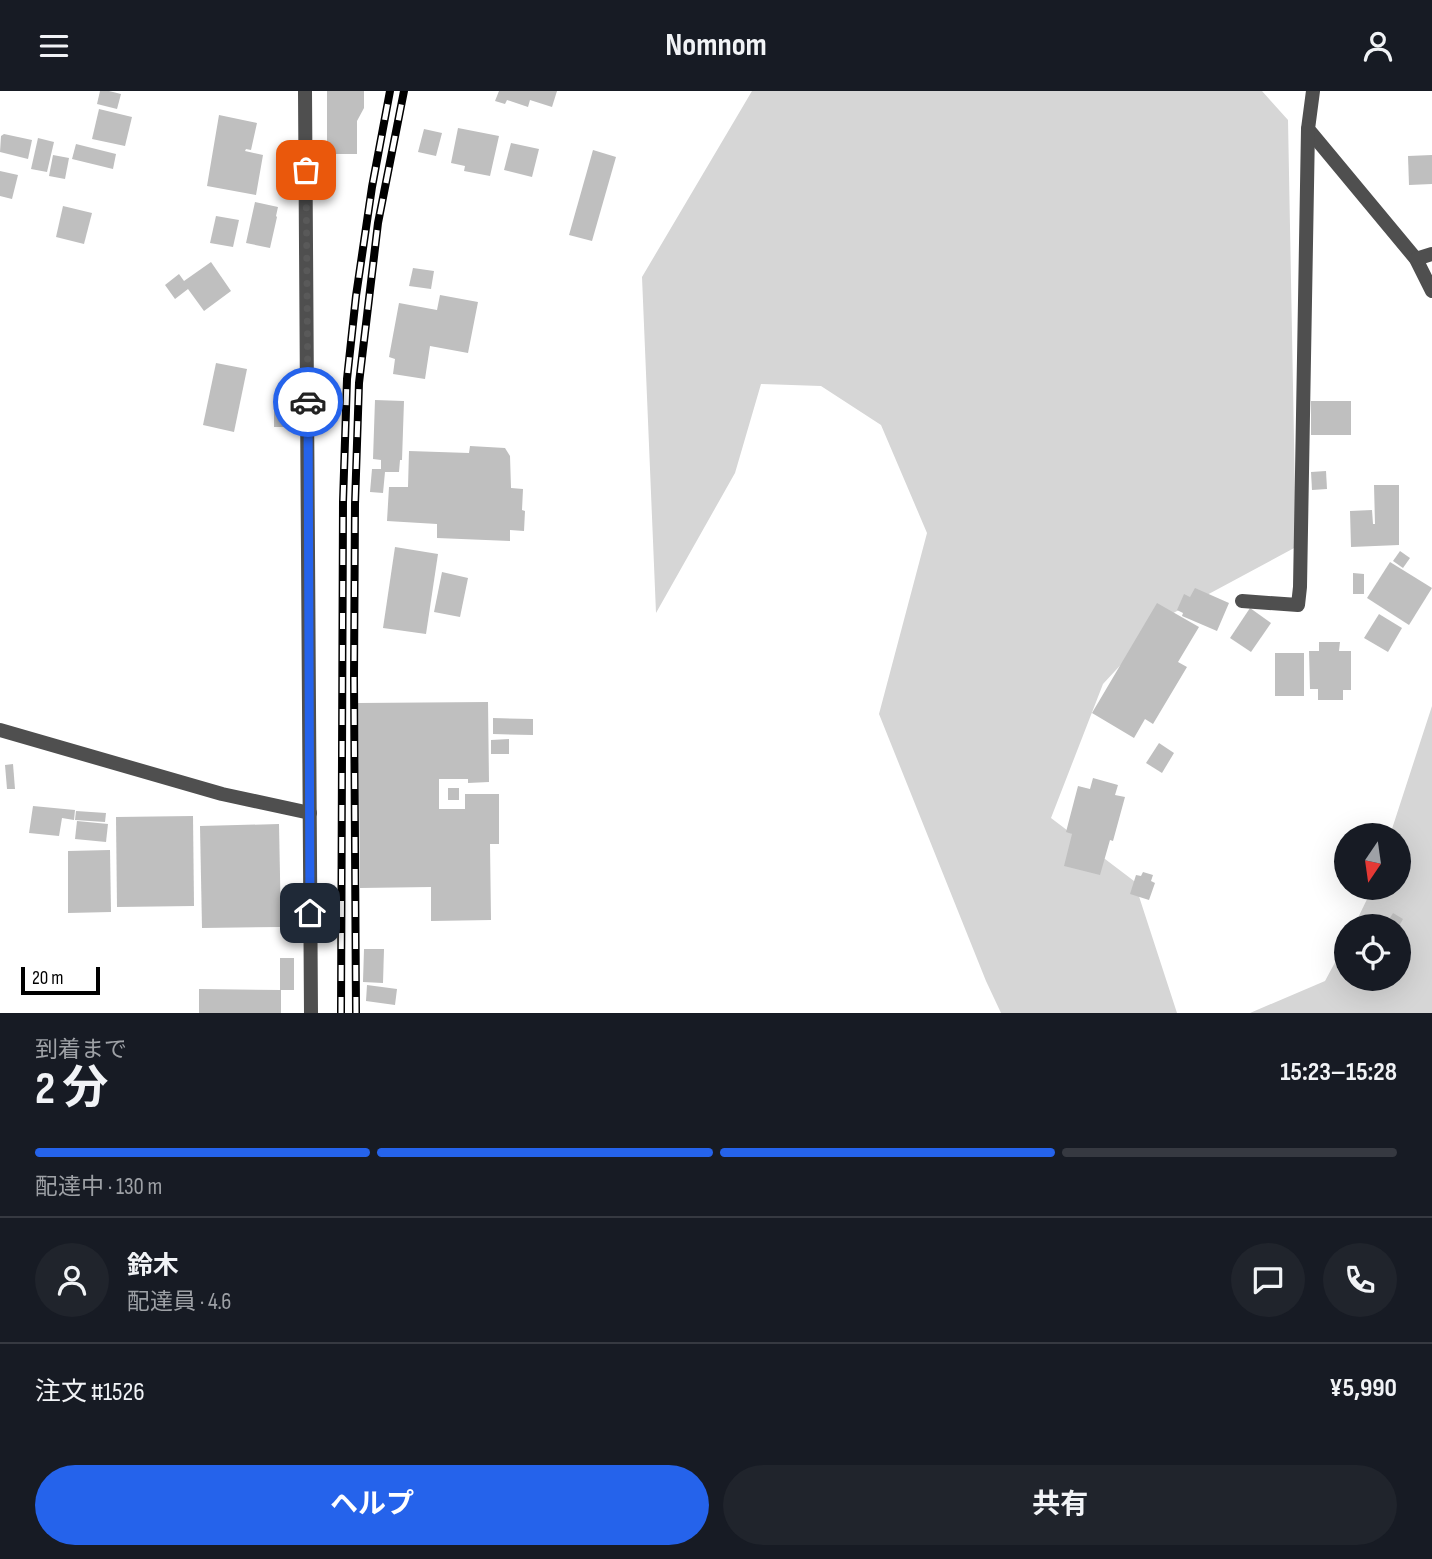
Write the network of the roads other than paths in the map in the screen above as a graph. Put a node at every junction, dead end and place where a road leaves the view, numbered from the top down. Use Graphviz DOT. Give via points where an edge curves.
graph roads {
  1 [pos="305,91"];
  2 [pos="1313,91"];
  3 [pos="1308,129"];
  4 [pos="1432,254"];
  5 [pos="1416,260"];
  6 [pos="1432,291"];
  7 [pos="1242,601"];
  8 [pos="0,730"];
  9 [pos="310,813"];
  10 [pos="311,1013"];
  1 -- 9 [label="street"];
  2 -- 3 [label="street"];
  3 -- 5 [label="street"];
  3 -- 7 [label="street" via="1298,605"];
  4 -- 5 [label="street"];
  5 -- 6 [label="street"];
  8 -- 9 [label="street" via="222,794"];
  9 -- 10 [label="street"];
}
